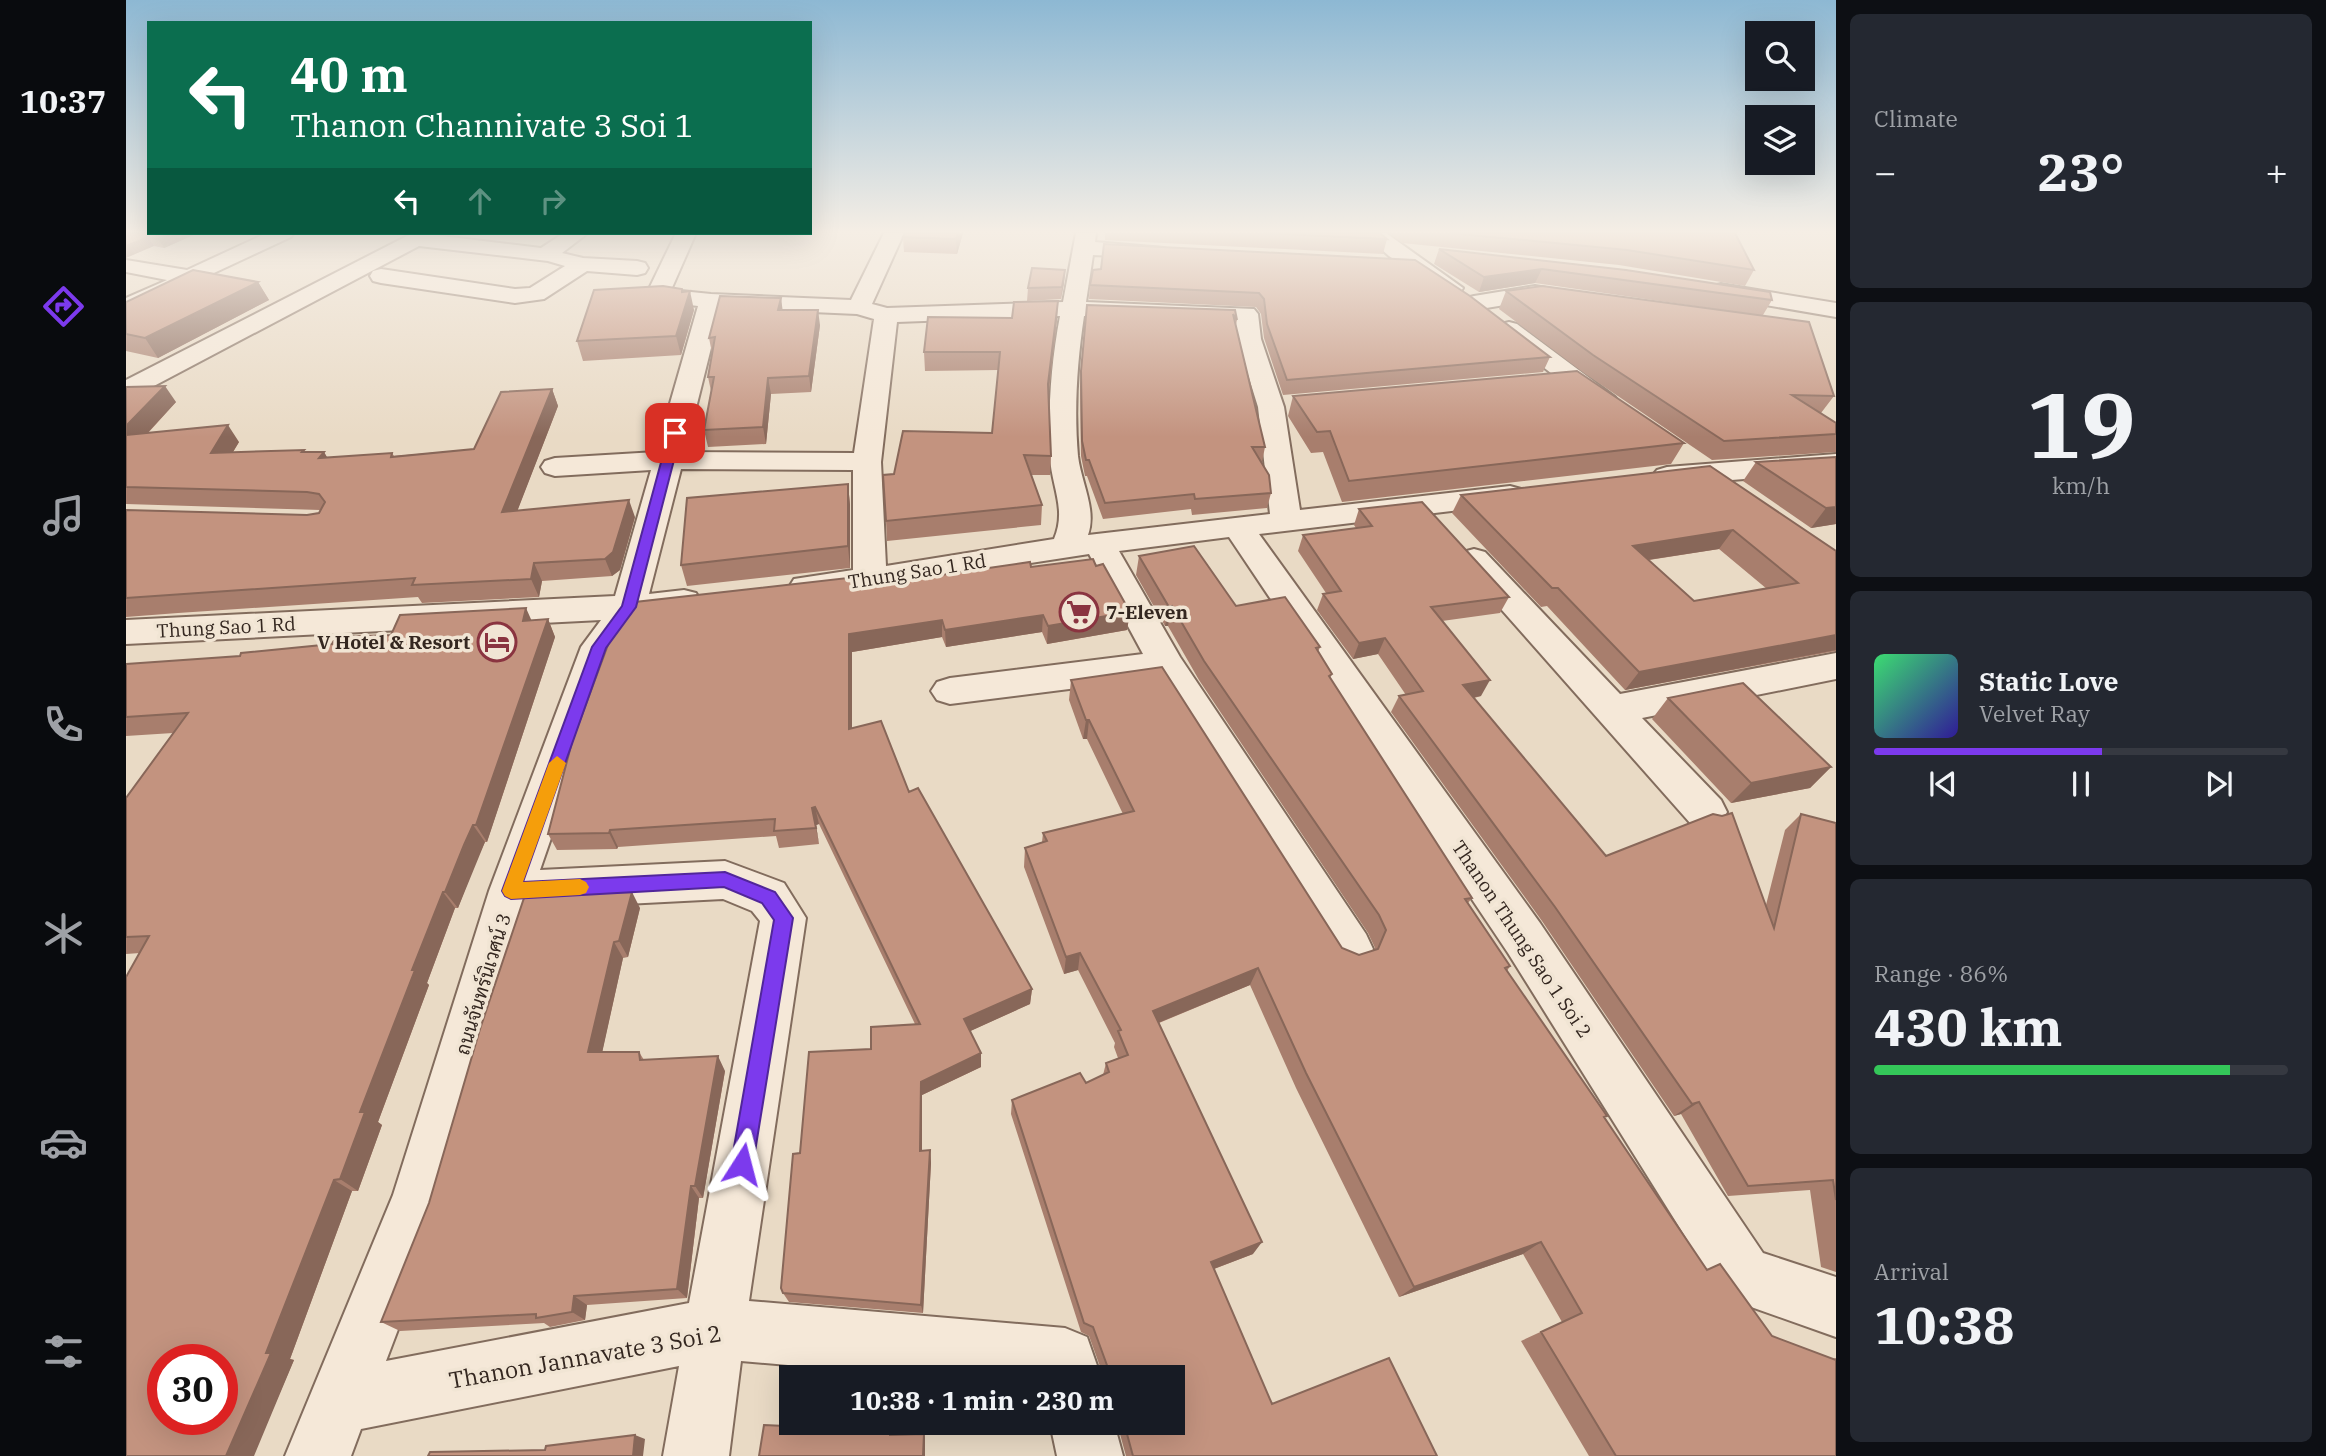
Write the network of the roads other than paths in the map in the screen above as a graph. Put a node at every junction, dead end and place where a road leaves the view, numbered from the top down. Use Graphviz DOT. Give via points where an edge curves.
graph roads {
  1 [pos="297,301"];
  2 [pos="711,301"];
  3 [pos="875,301"];
  4 [pos="1075,301"];
  5 [pos="1471,301"];
  6 [pos="1487,301"];
  7 [pos="1780,301"];
  8 [pos="1474,303"];
  9 [pos="1074,309"];
  10 [pos="1836,310"];
  11 [pos="872,311"];
  12 [pos="1573,380"];
  13 [pos="1532,383"];
  14 [pos="126,390"];
  15 [pos="1298,405"];
  16 [pos="1270,407"];
  17 [pos="1627,418"];
  18 [pos="1671,449"];
  19 [pos="668,460"];
  20 [pos="867,462"];
  21 [pos="1836,463"];
  22 [pos="555,467"];
  23 [pos="1704,471"];
  24 [pos="1637,480"];
  25 [pos="1545,491"];
  26 [pos="1749,502"];
  27 [pos="1425,506"];
  28 [pos="1286,521"];
  29 [pos="1238,527"];
  30 [pos="1083,545"];
  31 [pos="870,579"];
  32 [pos="776,590"];
  33 [pos="709,598"];
  34 [pos="629,607"];
  35 [pos="126,632"];
  36 [pos="1166,664"];
  37 [pos="1836,666"];
  38 [pos="950,691"];
  39 [pos="1611,710"];
  40 [pos="1706,812"];
  41 [pos="511,891"];
  42 [pos="1350,949"];
  43 [pos="1836,1307"];
  44 [pos="715,1328"];
  45 [pos="1066,1365"];
  46 [pos="339,1402"];
  47 [pos="1085,1435"];
  48 [pos="318,1456"];
  49 [pos="696,1456"];
  50 [pos="1090,1456"];
  1 -- 14 [label="street"];
  2 -- 11 [label="street"];
  2 -- 19 [label="street, ถนนจันทร์นิเวศน์ 3"];
  3 -- 11 [label="street"];
  4 -- 9 [label="street"];
  5 -- 8 [label="street"];
  6 -- 8 [label="street"];
  7 -- 10 [label="street"];
  8 -- 12 [label="street"];
  9 -- 11 [label="street"];
  9 -- 16 [label="street" via="1246,314"];
  9 -- 30 [label="street" via="1063,369 1064,458"];
  11 -- 20 [label="street"];
  12 -- 13 [label="street"];
  12 -- 17 [label="street"];
  15 -- 16 [label="street"];
  16 -- 28 [label="street"];
  18 -- 23 [label="street"];
  19 -- 20 [label="street"];
  19 -- 22 [label="street"];
  19 -- 34 [label="street, ถนนจันทร์นิเวศน์ 3"];
  20 -- 31 [label="street"];
  21 -- 23 [label="street"];
  23 -- 24 [label="street"];
  23 -- 26 [label="street"];
  25 -- 27 [label="street, Thung Sao 1 Rd"];
  27 -- 28 [label="street, Thung Sao 1 Rd"];
  27 -- 39 [label="street"];
  28 -- 29 [label="street, Thung Sao 1 Rd"];
  29 -- 30 [label="street, Thung Sao 1 Rd"];
  29 -- 43 [label="street, Thanon Thung Sao 1 Soi 2" via="1524,938 1744,1276"];
  30 -- 31 [label="street, Thung Sao 1 Rd"];
  30 -- 36 [label="street"];
  31 -- 32 [label="street, Thung Sao 1 Rd"];
  33 -- 34 [label="street, Thung Sao 1 Rd"];
  34 -- 35 [label="street, Thung Sao 1 Rd"];
  34 -- 41 [label="street, ถนนจันทร์นิเวศน์ 3" via="599,647"];
  36 -- 38 [label="street"];
  36 -- 42 [label="street"];
  37 -- 39 [label="street"];
  39 -- 40 [label="street"];
  41 -- 44 [label="street" via="725,880 768,897 783,918"];
  41 -- 46 [label="street, ถนนจันทร์นิเวศน์ 3" via="421,1195"];
  44 -- 45 [label="street, Thanon Jannavate 3 Soi 2" via="1065,1359"];
  44 -- 46 [label="street, Thanon Jannavate 3 Soi 2"];
  44 -- 49 [label="street"];
  46 -- 48 [label="street, ถนนจันทร์นิเวศน์ 3"];
  47 -- 50 [label="street"];
}
